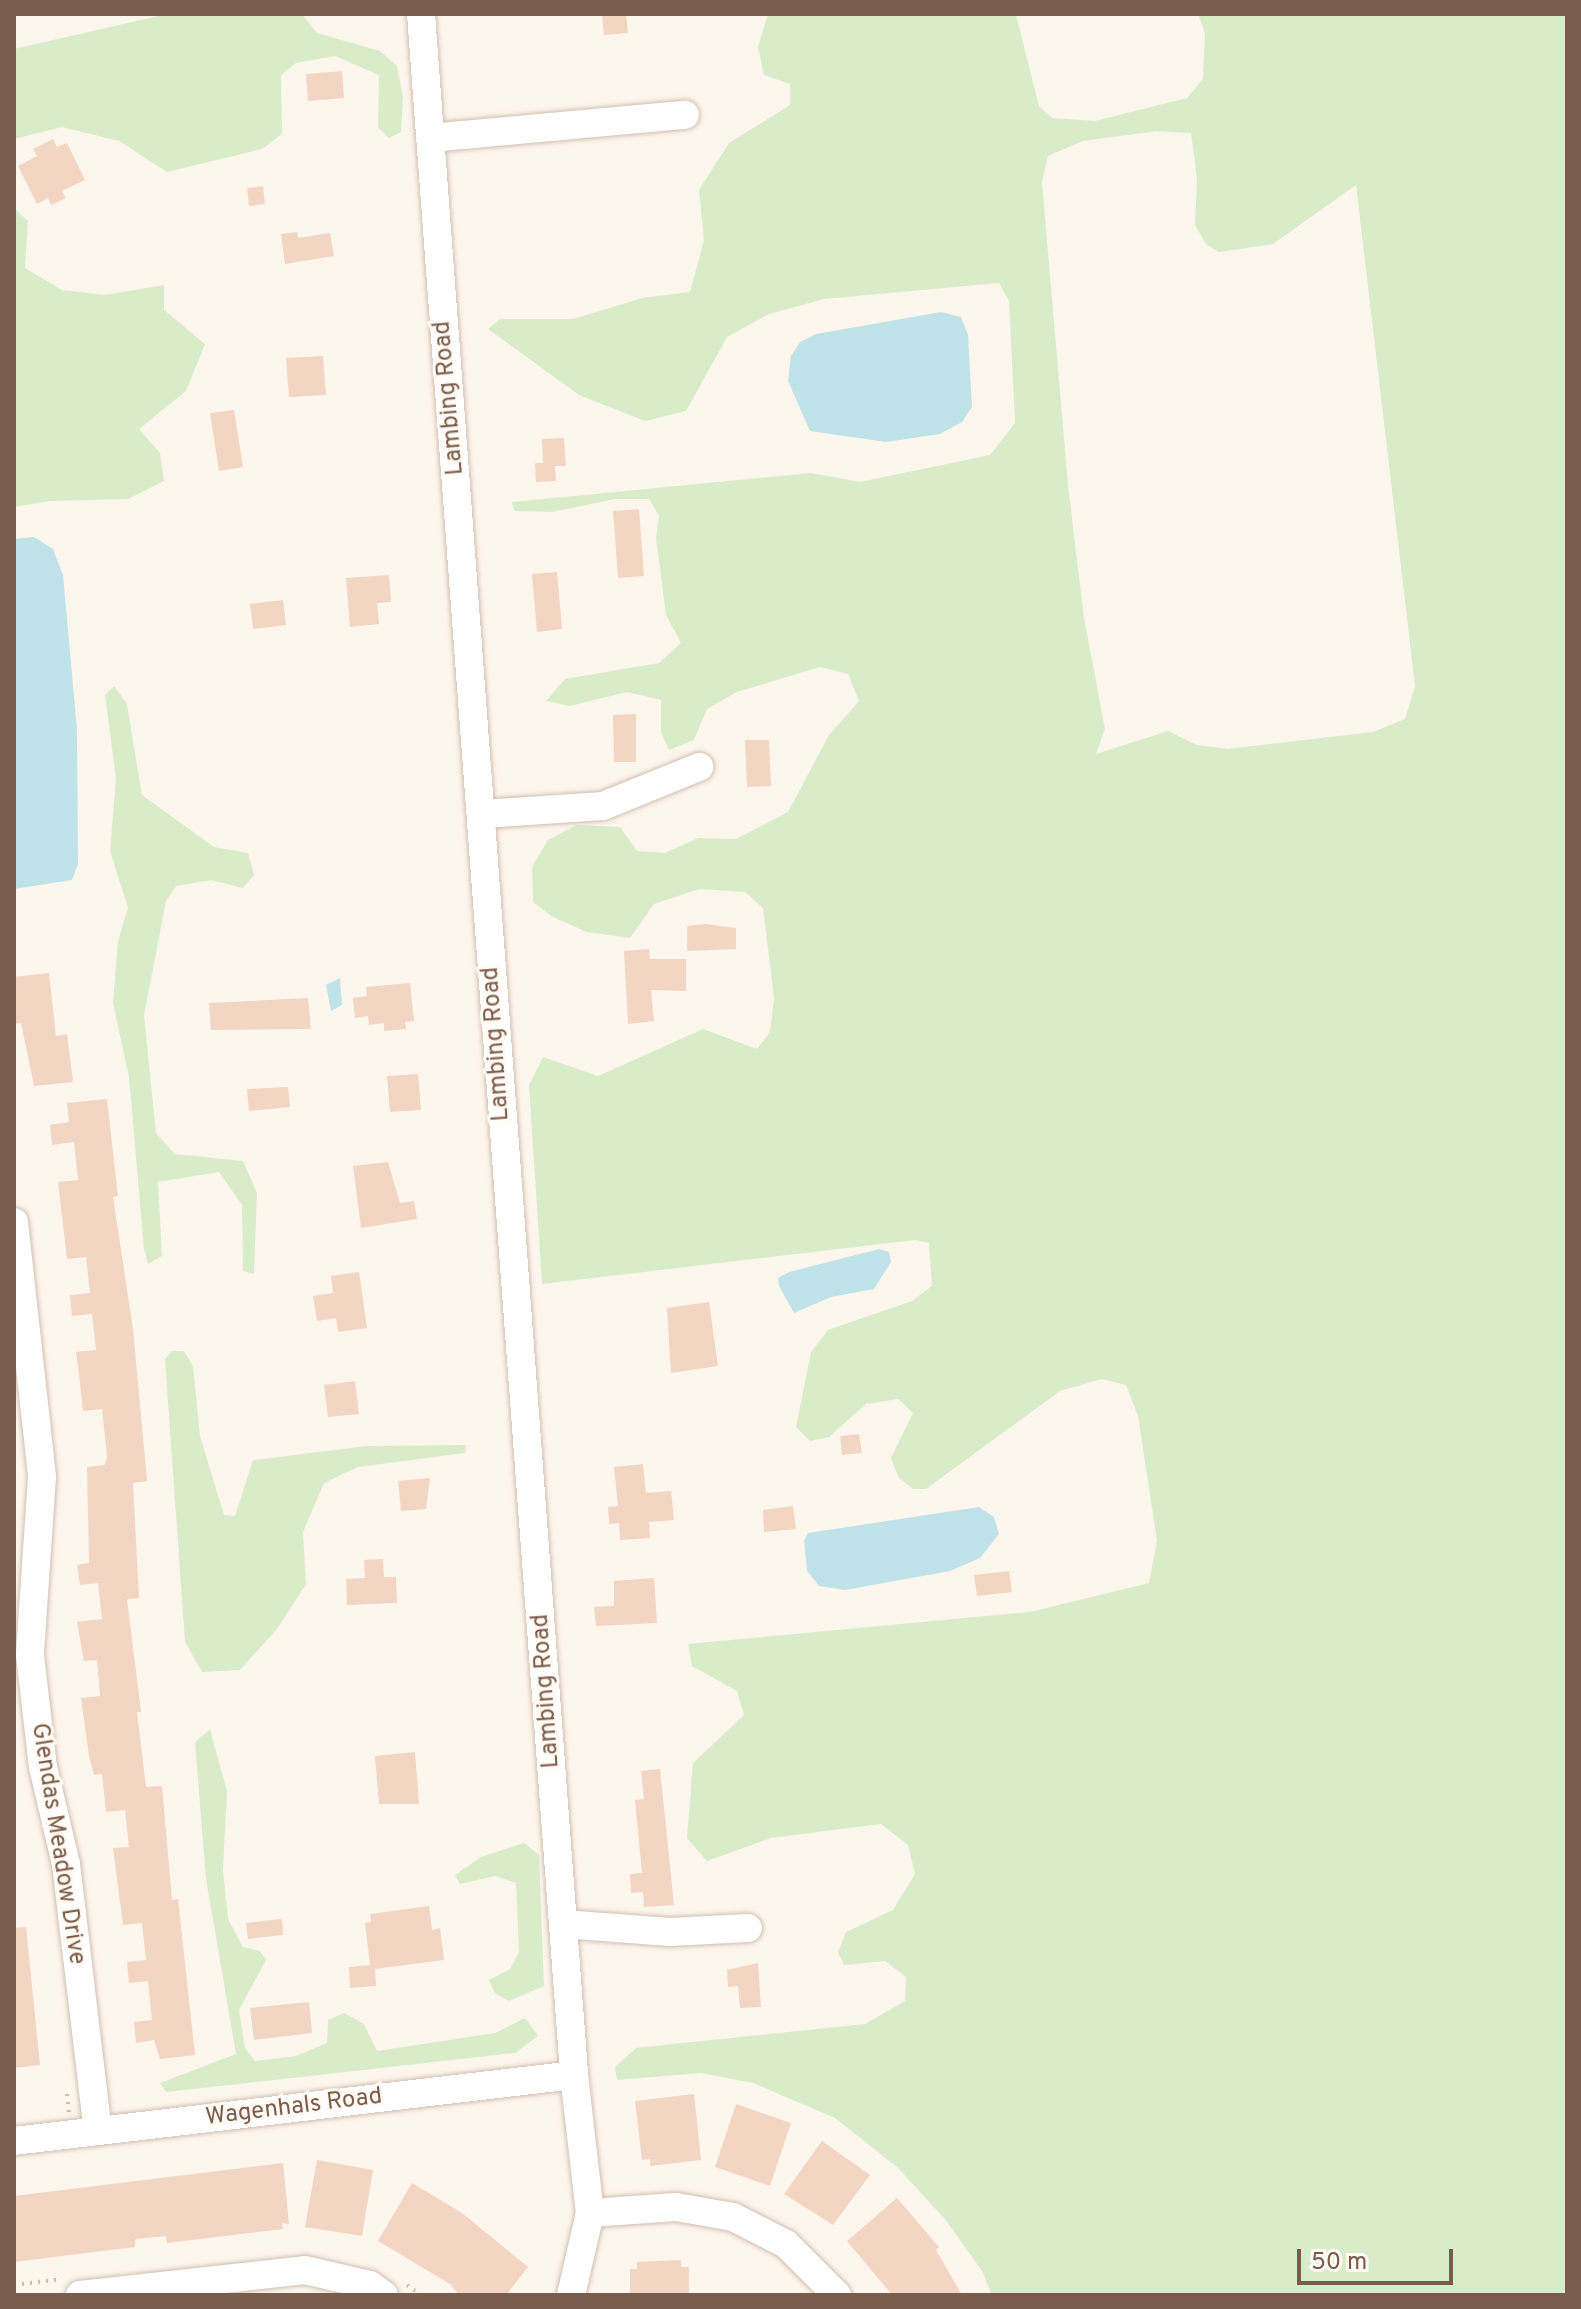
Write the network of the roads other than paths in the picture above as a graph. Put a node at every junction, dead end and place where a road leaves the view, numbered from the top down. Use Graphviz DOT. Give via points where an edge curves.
graph roads {
  1 [pos="421,14"];
  2 [pos="685,115"];
  3 [pos="430,138"];
  4 [pos="699,767"];
  5 [pos="483,814"];
  6 [pos="14,1222"];
  7 [pos="563,1924"];
  8 [pos="748,1928"];
  9 [pos="574,2075"];
  10 [pos="98,2131"];
  11 [pos="14,2141"];
  12 [pos="590,2213"];
  13 [pos="80,2295"];
  14 [pos="384,2295"];
  15 [pos="571,2295"];
  16 [pos="837,2295"];
  1 -- 3 [label="street, Lambing Road"];
  2 -- 3 [label="street"];
  3 -- 5 [label="street, Lambing Road"];
  4 -- 5 [label="street" via="603,806"];
  5 -- 7 [label="street, Lambing Road"];
  6 -- 10 [label="street, Glendas Meadow Drive" via="42,1477 30,1655 43,1767 66,1864"];
  7 -- 8 [label="street" via="670,1932"];
  7 -- 9 [label="street, Lambing Road"];
  9 -- 10 [label="street, Wagenhals Road"];
  9 -- 12 [label="street, Lambing Road"];
  10 -- 11 [label="street, Wagenhals Road"];
  12 -- 15 [label="street, Lambing Road"];
  12 -- 16 [label="street" via="676,2207 733,2217 786,2244"];
  13 -- 14 [label="street" via="305,2270 370,2285"];
}
